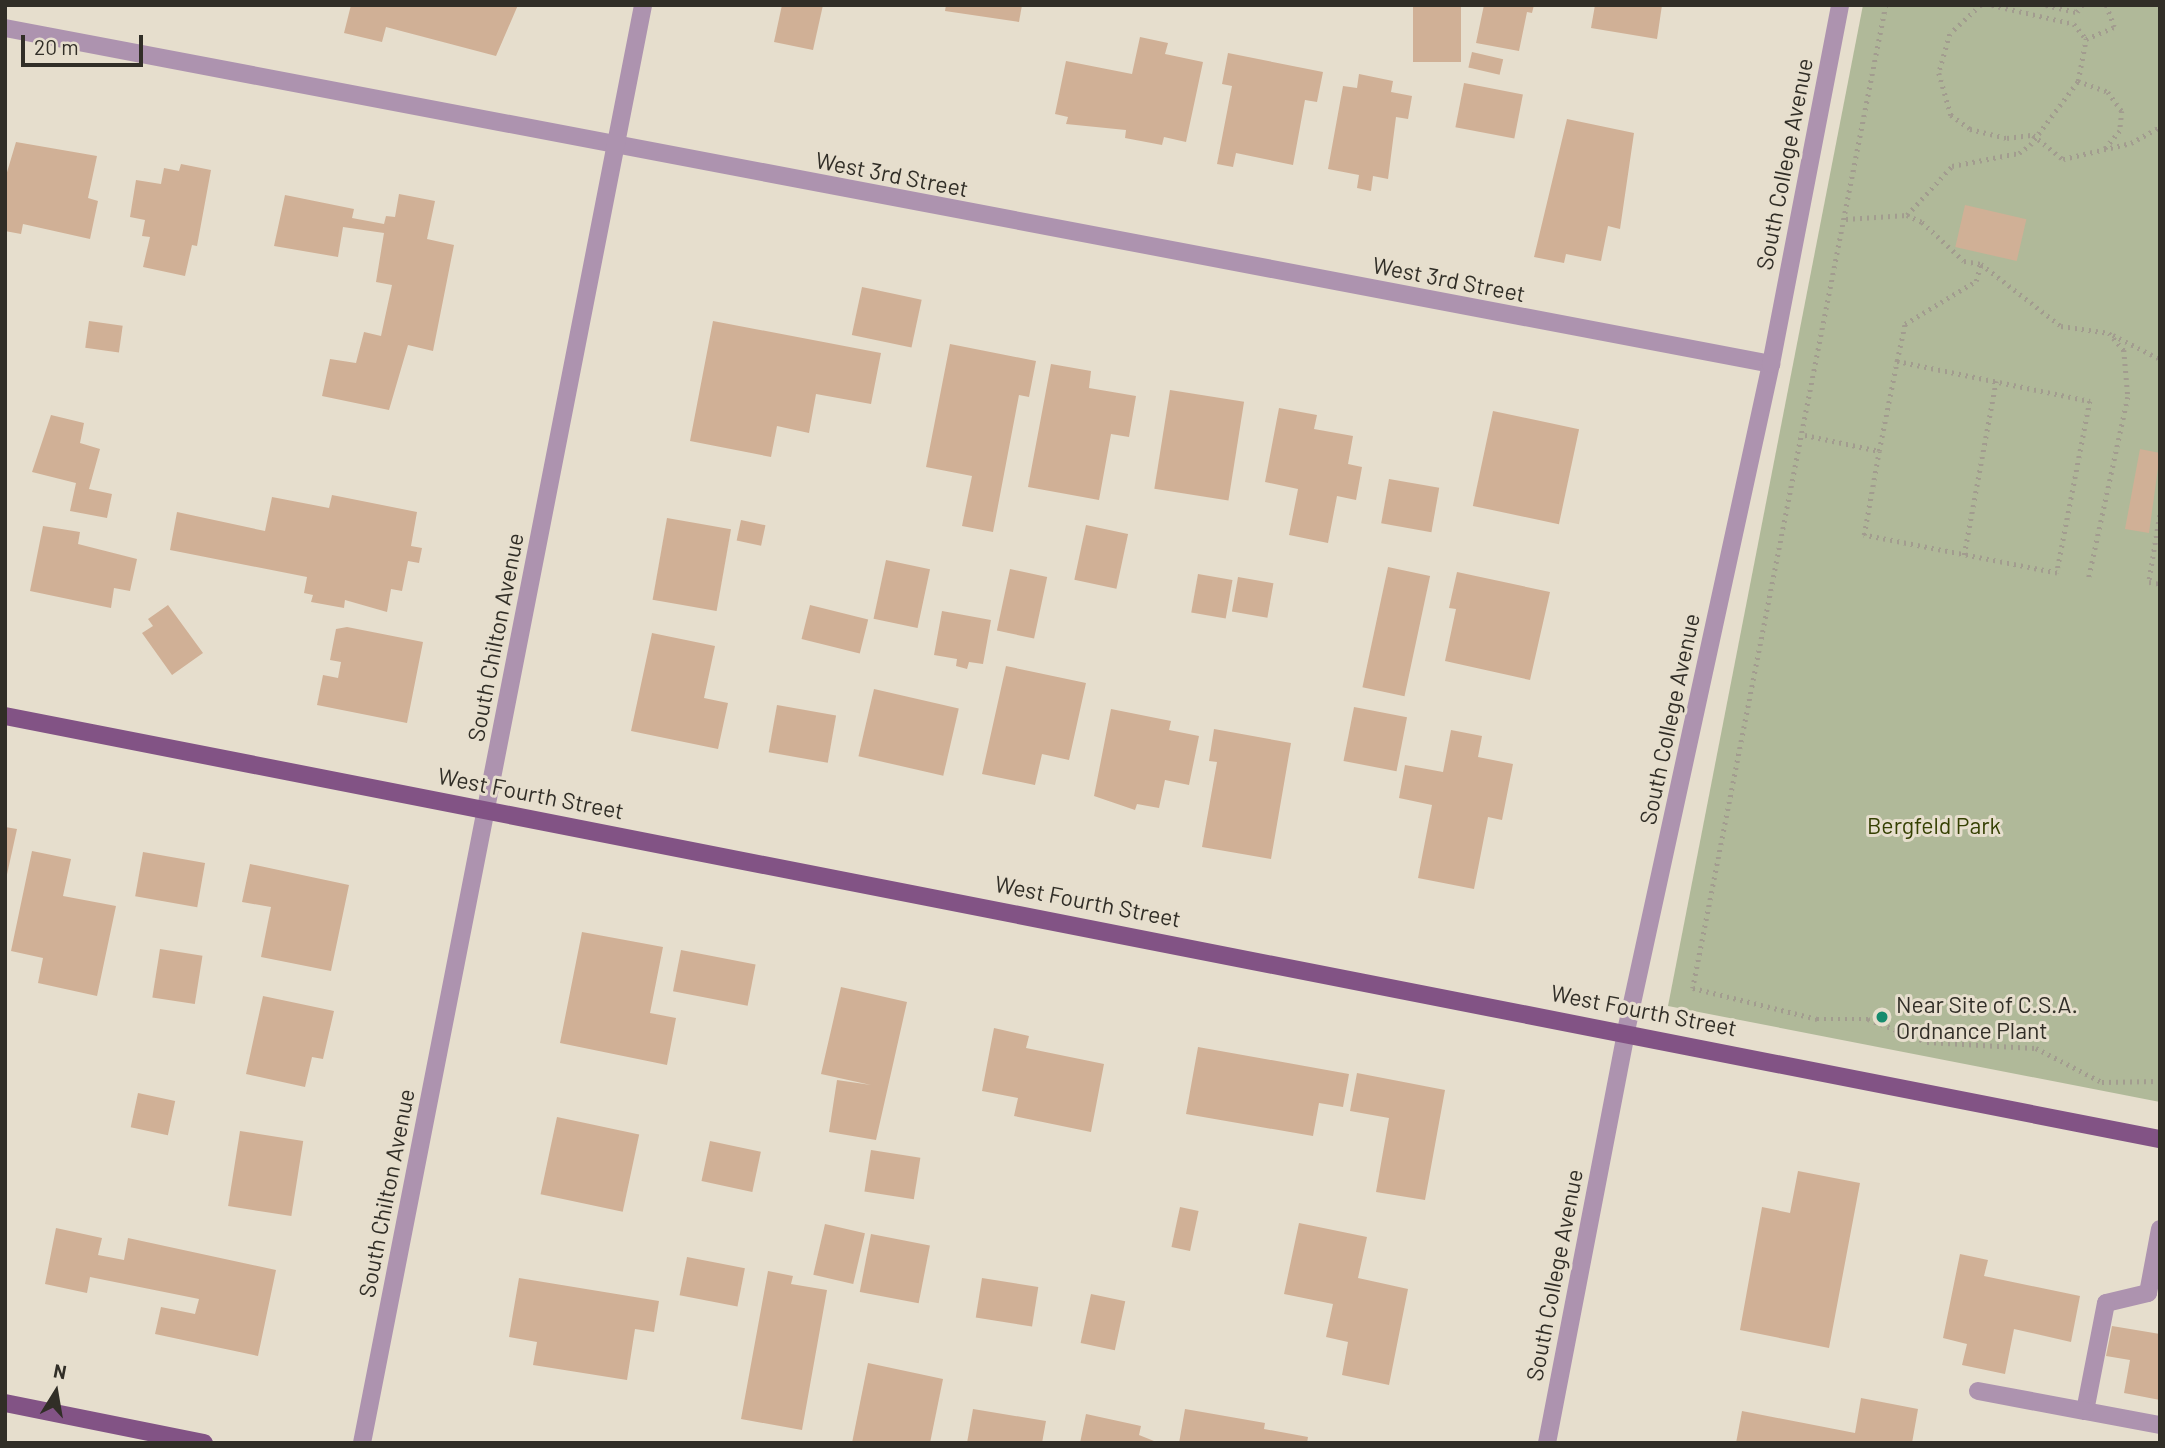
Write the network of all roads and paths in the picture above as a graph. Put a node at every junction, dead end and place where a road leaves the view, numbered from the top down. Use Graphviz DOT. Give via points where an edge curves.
graph roads {
  1 [pos="643,5"];
  2 [pos="1840,5"];
  3 [pos="1886,5"];
  4 [pos="1981,5"];
  5 [pos="1992,5"];
  6 [pos="2046,5"];
  7 [pos="2082,5"];
  8 [pos="2106,5"];
  9 [pos="2077,12"];
  10 [pos="2074,24"];
  11 [pos="5,28"];
  12 [pos="2086,39"];
  13 [pos="2078,81"];
  14 [pos="2160,127"];
  15 [pos="2033,135"];
  16 [pos="615,147"];
  17 [pos="2103,151"];
  18 [pos="1907,215"];
  19 [pos="1846,219"];
  20 [pos="1981,264"];
  21 [pos="2109,333"];
  22 [pos="2160,359"];
  23 [pos="1897,361"];
  24 [pos="1771,364"];
  25 [pos="1996,381"];
  26 [pos="1805,435"];
  27 [pos="1879,451"];
  28 [pos="2160,515"];
  29 [pos="1964,555"];
  30 [pos="2089,578"];
  31 [pos="2160,584"];
  32 [pos="5,716"];
  33 [pos="486,809"];
  34 [pos="1626,1031"];
  35 [pos="2160,1081"];
  36 [pos="2160,1139"];
  37 [pos="2160,1229"];
  38 [pos="1978,1391"];
  39 [pos="5,1403"];
  40 [pos="2085,1411"];
  41 [pos="2160,1425"];
  42 [pos="204,1443"];
  43 [pos="362,1443"];
  44 [pos="1547,1443"];
  1 -- 16 [label="street, South Chilton Avenue"];
  2 -- 24 [label="street, South College Avenue"];
  3 -- 19 [label="path"];
  4 -- 15 [label="path" via="1950,34 1939,72 1941,94 1951,115 1970,129 2007,138"];
  5 -- 10 [label="path"];
  6 -- 9 [label="path"];
  7 -- 9 [label="path"];
  8 -- 12 [label="path" via="2114,27"];
  9 -- 10 [label="path"];
  10 -- 12 [label="path"];
  11 -- 16 [label="street, West 3rd Street"];
  12 -- 13 [label="path"];
  13 -- 15 [label="path"];
  13 -- 17 [label="path" via="2108,92 2122,111 2120,131"];
  14 -- 17 [label="path"];
  15 -- 17 [label="path" via="2063,159"];
  15 -- 18 [label="path" via="2019,153 1952,166"];
  16 -- 24 [label="street, West 3rd Street"];
  16 -- 33 [label="street, South Chilton Avenue"];
  18 -- 19 [label="path"];
  18 -- 20 [label="path" via="1922,222 1964,261"];
  19 -- 26 [label="path"];
  20 -- 21 [label="path" via="2060,326"];
  20 -- 23 [label="path" via="1976,281 1905,324"];
  21 -- 22 [label="path"];
  21 -- 30 [label="path" via="2124,350 2128,397"];
  23 -- 25 [label="path"];
  23 -- 27 [label="path"];
  24 -- 34 [label="street, South College Avenue"];
  25 -- 29 [label="path"];
  25 -- 29 [label="path" via="2090,401 2057,573"];
  26 -- 27 [label="path"];
  26 -- 35 [label="path" via="1759,640 1693,988 1817,1018 1868,1019 1927,1042 2036,1048 2102,1082"];
  27 -- 29 [label="path" via="1864,535"];
  28 -- 31 [label="path" via="2149,582"];
  32 -- 33 [label="main road, West Fourth Street"];
  33 -- 34 [label="main road, West Fourth Street"];
  33 -- 43 [label="street, South Chilton Avenue"];
  34 -- 36 [label="main road, West Fourth Street"];
  34 -- 44 [label="street, South College Avenue"];
  37 -- 40 [label="street" via="2148,1293 2106,1303"];
  38 -- 40 [label="street"];
  39 -- 42 [label="main road"];
  40 -- 41 [label="street"];
}
